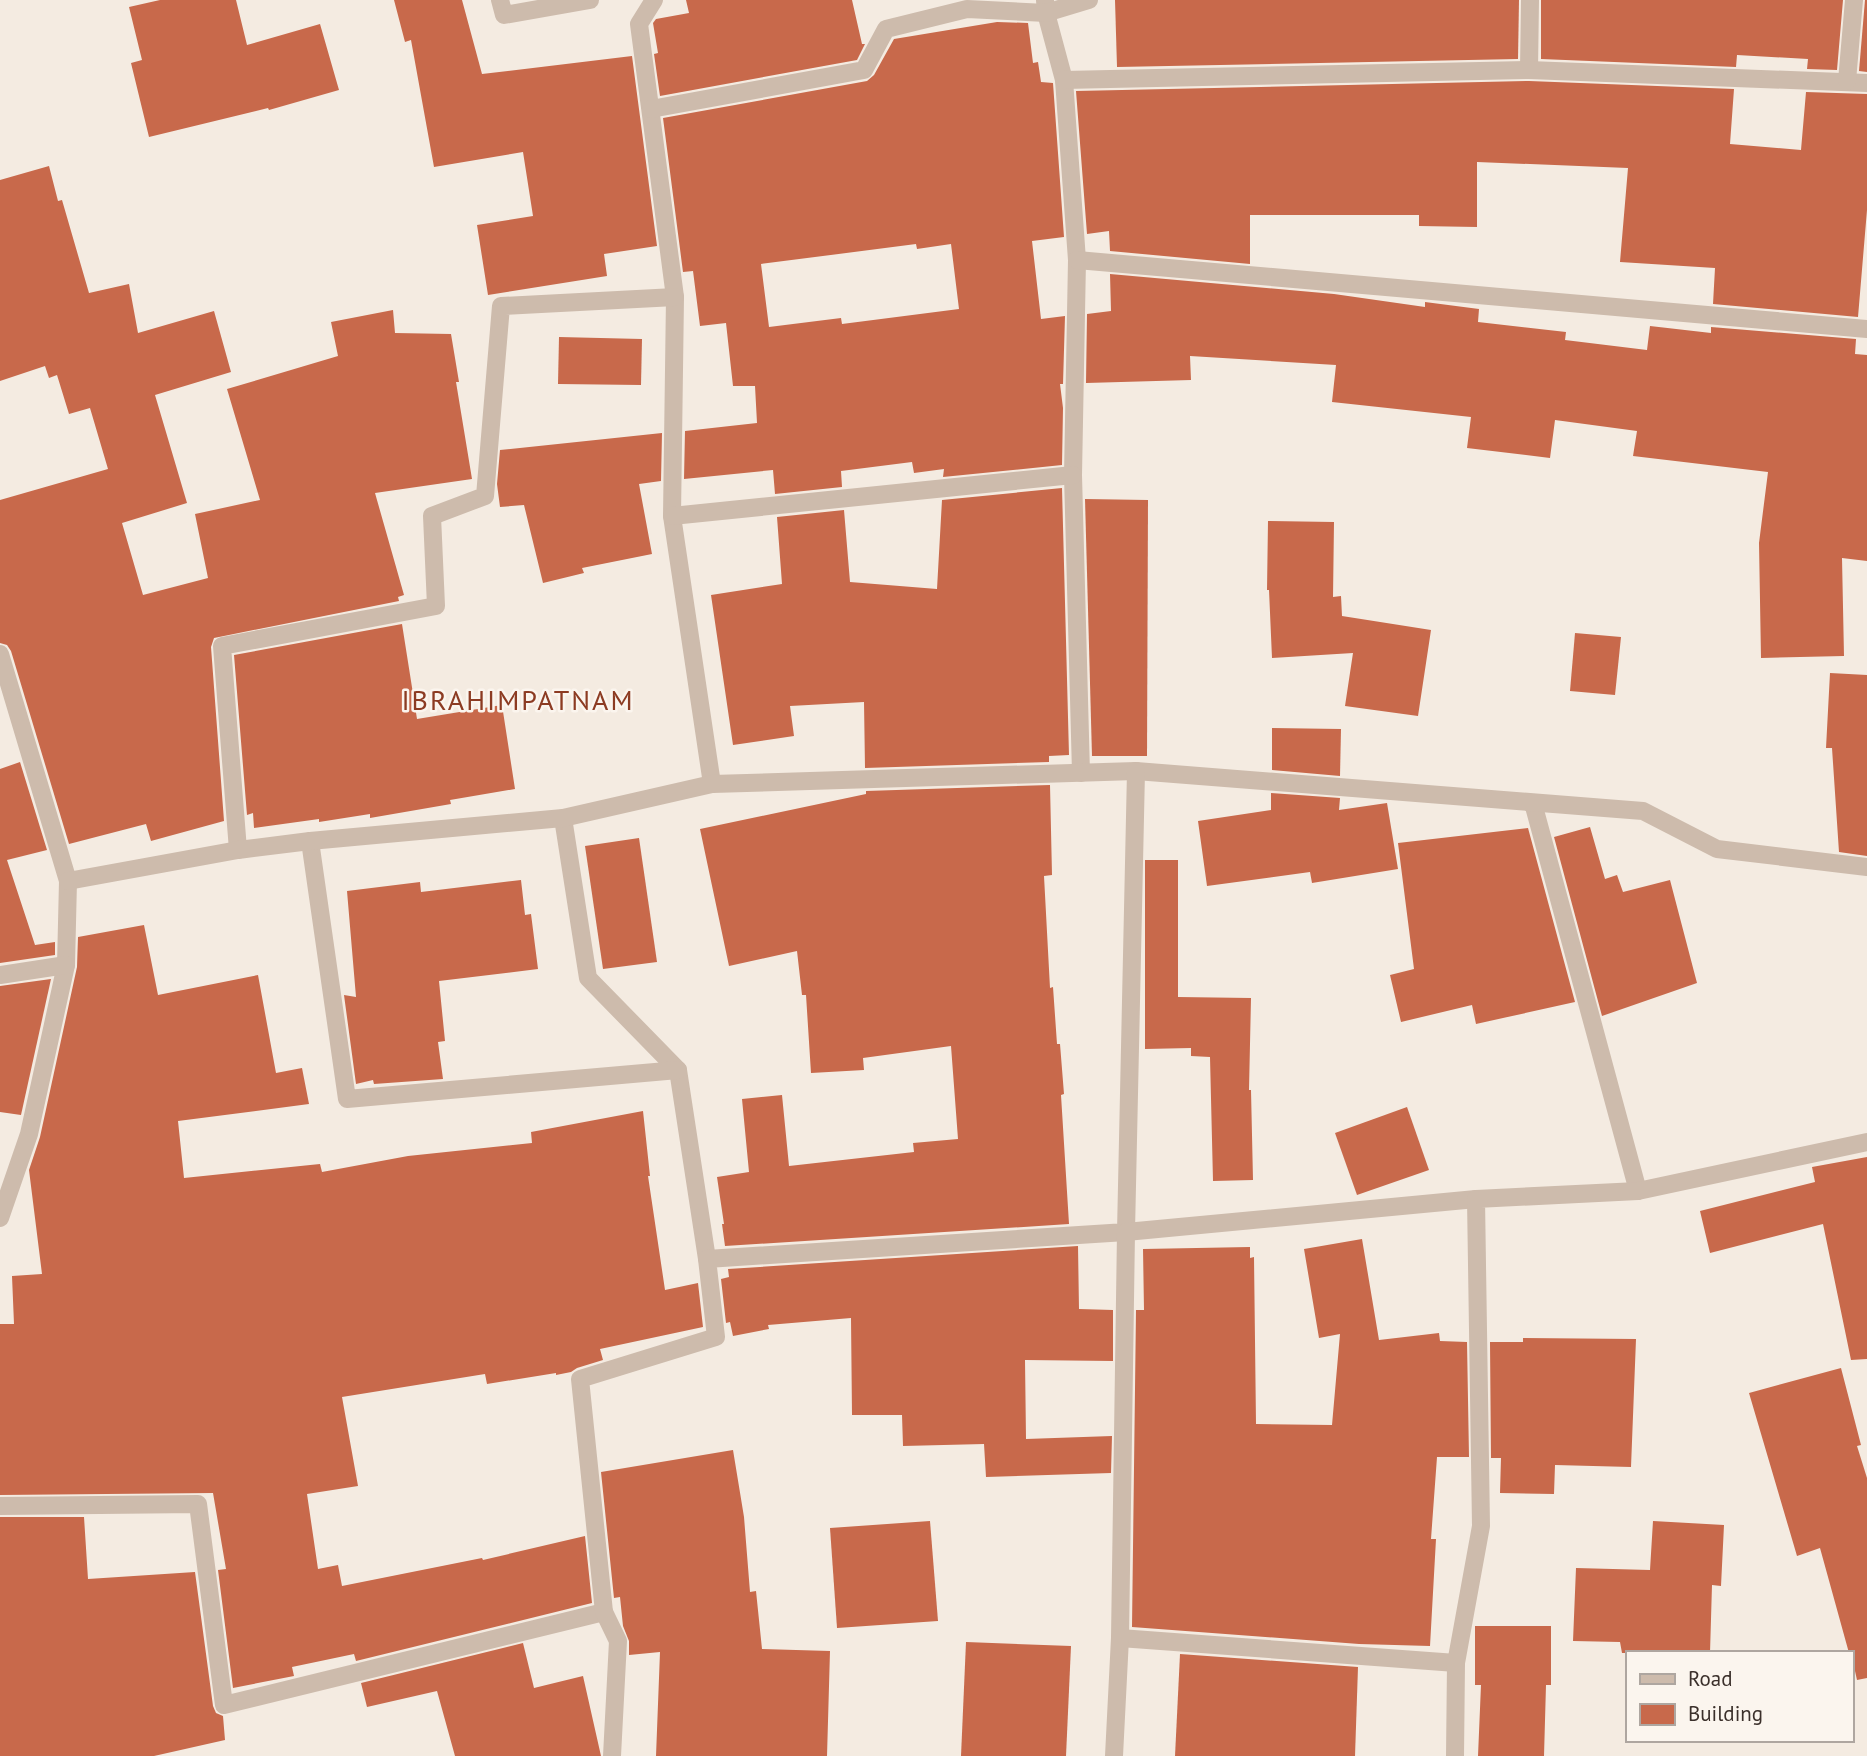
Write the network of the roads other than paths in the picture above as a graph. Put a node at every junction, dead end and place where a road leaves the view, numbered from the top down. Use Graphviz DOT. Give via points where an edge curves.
graph roads {
  1 [pos="500,0"];
  2 [pos="590,0"];
  3 [pos="654,0"];
  4 [pos="1089,0"];
  5 [pos="1530,0"];
  6 [pos="1854,0"];
  7 [pos="1045,7"];
  8 [pos="1529,71"];
  9 [pos="1064,80"];
  10 [pos="1847,81"];
  11 [pos="1867,83"];
  12 [pos="651,109"];
  13 [pos="1077,260"];
  14 [pos="675,297"];
  15 [pos="1867,329"];
  16 [pos="1073,475"];
  17 [pos="672,516"];
  18 [pos="0,654"];
  19 [pos="1136,771"];
  20 [pos="1081,773"];
  21 [pos="712,784"];
  22 [pos="1533,803"];
  23 [pos="563,818"];
  24 [pos="310,841"];
  25 [pos="238,850"];
  26 [pos="1867,867"];
  27 [pos="68,881"];
  28 [pos="66,965"];
  29 [pos="0,975"];
  30 [pos="678,1070"];
  31 [pos="1867,1142"];
  32 [pos="1638,1191"];
  33 [pos="1476,1199"];
  34 [pos="0,1217"];
  35 [pos="1126,1232"];
  36 [pos="707,1259"];
  37 [pos="0,1506"];
  38 [pos="604,1612"];
  39 [pos="1120,1638"];
  40 [pos="1457,1663"];
  41 [pos="612,1756"];
  42 [pos="1114,1756"];
  43 [pos="1455,1756"];
  1 -- 2 [label="street" via="504,15"];
  3 -- 12 [label="street" via="639,24"];
  4 -- 7 [label="street"];
  5 -- 8 [label="street"];
  6 -- 10 [label="street"];
  7 -- 9 [label="street"];
  7 -- 12 [label="street" via="967,9 886,29 864,69"];
  8 -- 9 [label="street"];
  8 -- 10 [label="street"];
  9 -- 13 [label="street"];
  10 -- 11 [label="street"];
  12 -- 14 [label="street"];
  13 -- 15 [label="street"];
  13 -- 16 [label="street"];
  14 -- 17 [label="street"];
  14 -- 25 [label="street" via="501,306 485,496 432,516 436,606 222,646"];
  16 -- 17 [label="street"];
  16 -- 20 [label="street"];
  17 -- 21 [label="street"];
  18 -- 27 [label="street"];
  19 -- 20 [label="street"];
  19 -- 22 [label="street"];
  19 -- 35 [label="street"];
  20 -- 21 [label="street"];
  21 -- 23 [label="street"];
  22 -- 26 [label="street" via="1643,811 1717,849"];
  22 -- 32 [label="street"];
  23 -- 24 [label="street"];
  23 -- 30 [label="street" via="588,978"];
  24 -- 25 [label="street"];
  24 -- 30 [label="street" via="347,1098"];
  25 -- 27 [label="street"];
  27 -- 28 [label="street"];
  28 -- 29 [label="street"];
  28 -- 34 [label="street" via="29,1134"];
  30 -- 36 [label="street"];
  31 -- 32 [label="street"];
  32 -- 33 [label="street"];
  33 -- 35 [label="street"];
  33 -- 40 [label="street" via="1481,1526"];
  35 -- 36 [label="street"];
  35 -- 39 [label="street"];
  36 -- 38 [label="street" via="716,1337 580,1379"];
  37 -- 38 [label="street" via="198,1504 224,1705"];
  38 -- 41 [label="street" via="618,1641"];
  39 -- 40 [label="street"];
  39 -- 42 [label="street"];
  40 -- 43 [label="street"];
}
